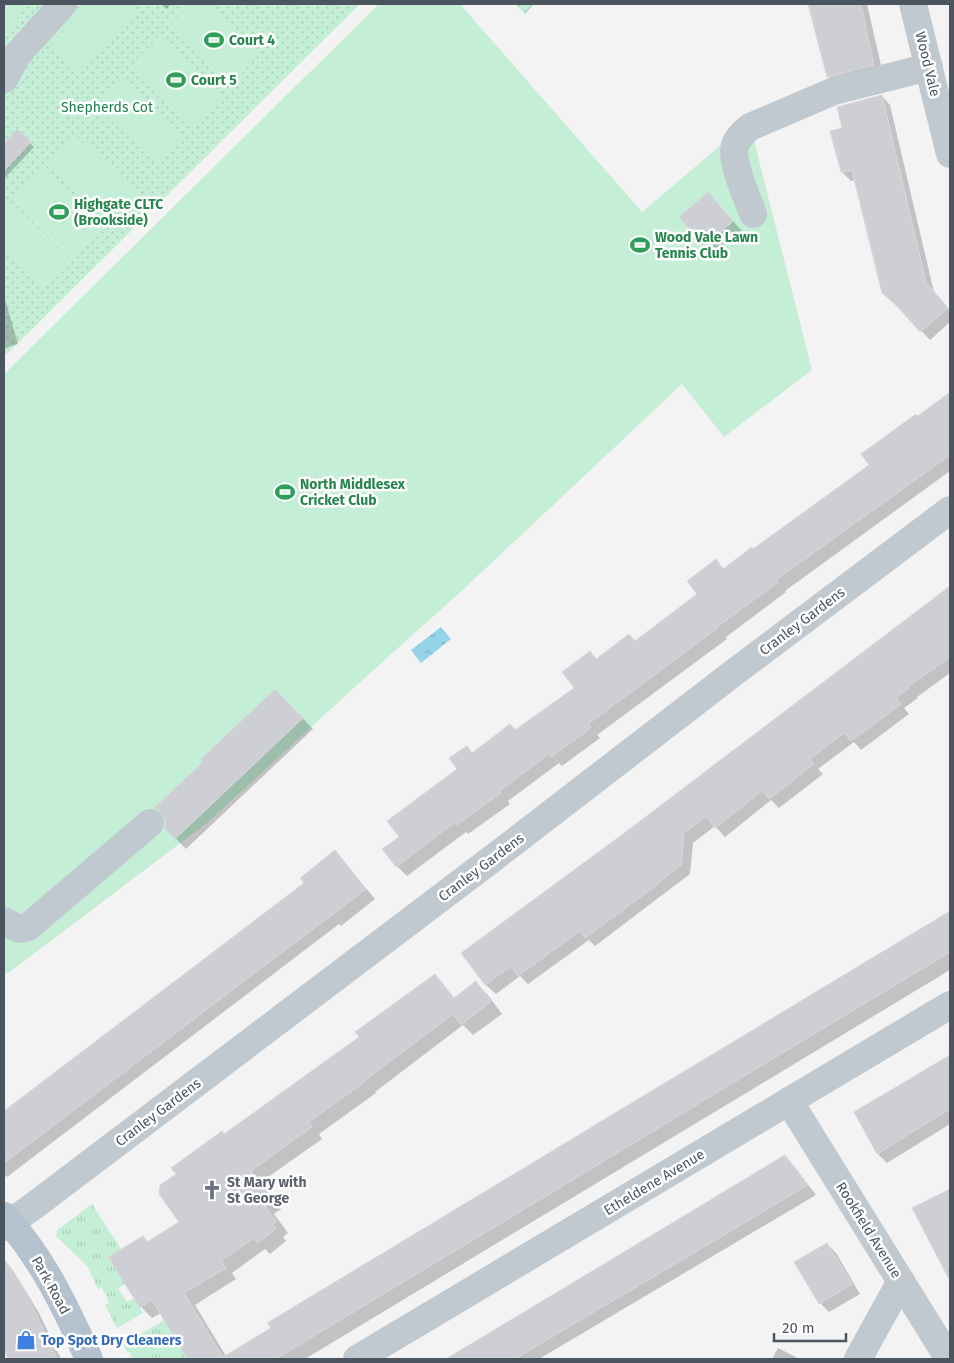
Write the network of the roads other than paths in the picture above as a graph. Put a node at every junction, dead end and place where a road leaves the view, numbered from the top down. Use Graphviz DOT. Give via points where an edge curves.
graph roads {
  1 [pos="63,4"];
  2 [pos="913,4"];
  3 [pos="929,67"];
  4 [pos="4,79"];
  5 [pos="950,154"];
  6 [pos="753,214"];
  7 [pos="950,510"];
  8 [pos="150,824"];
  9 [pos="4,921"];
  10 [pos="950,1004"];
  11 [pos="789,1101"];
  12 [pos="6,1222"];
  13 [pos="901,1282"];
  14 [pos="89,1359"];
  15 [pos="357,1359"];
  16 [pos="858,1359"];
  17 [pos="949,1359"];
  1 -- 4 [label="street" via="17,55"];
  2 -- 3 [label="street, Wood Vale"];
  3 -- 5 [label="street, Wood Vale"];
  3 -- 6 [label="street" via="834,91 750,127 742,134 734,152"];
  7 -- 12 [label="street, Cranley Gardens" via="488,862"];
  8 -- 9 [label="street" via="28,927 19,929"];
  10 -- 11 [label="street, Etheldene Avenue"];
  11 -- 13 [label="street, Rookfield Avenue"];
  11 -- 15 [label="street, Etheldene Avenue"];
  12 -- 14 [label="main road, Park Road" via="38,1258"];
  13 -- 16 [label="street"];
  13 -- 17 [label="street, Rookfield Avenue"];
}
